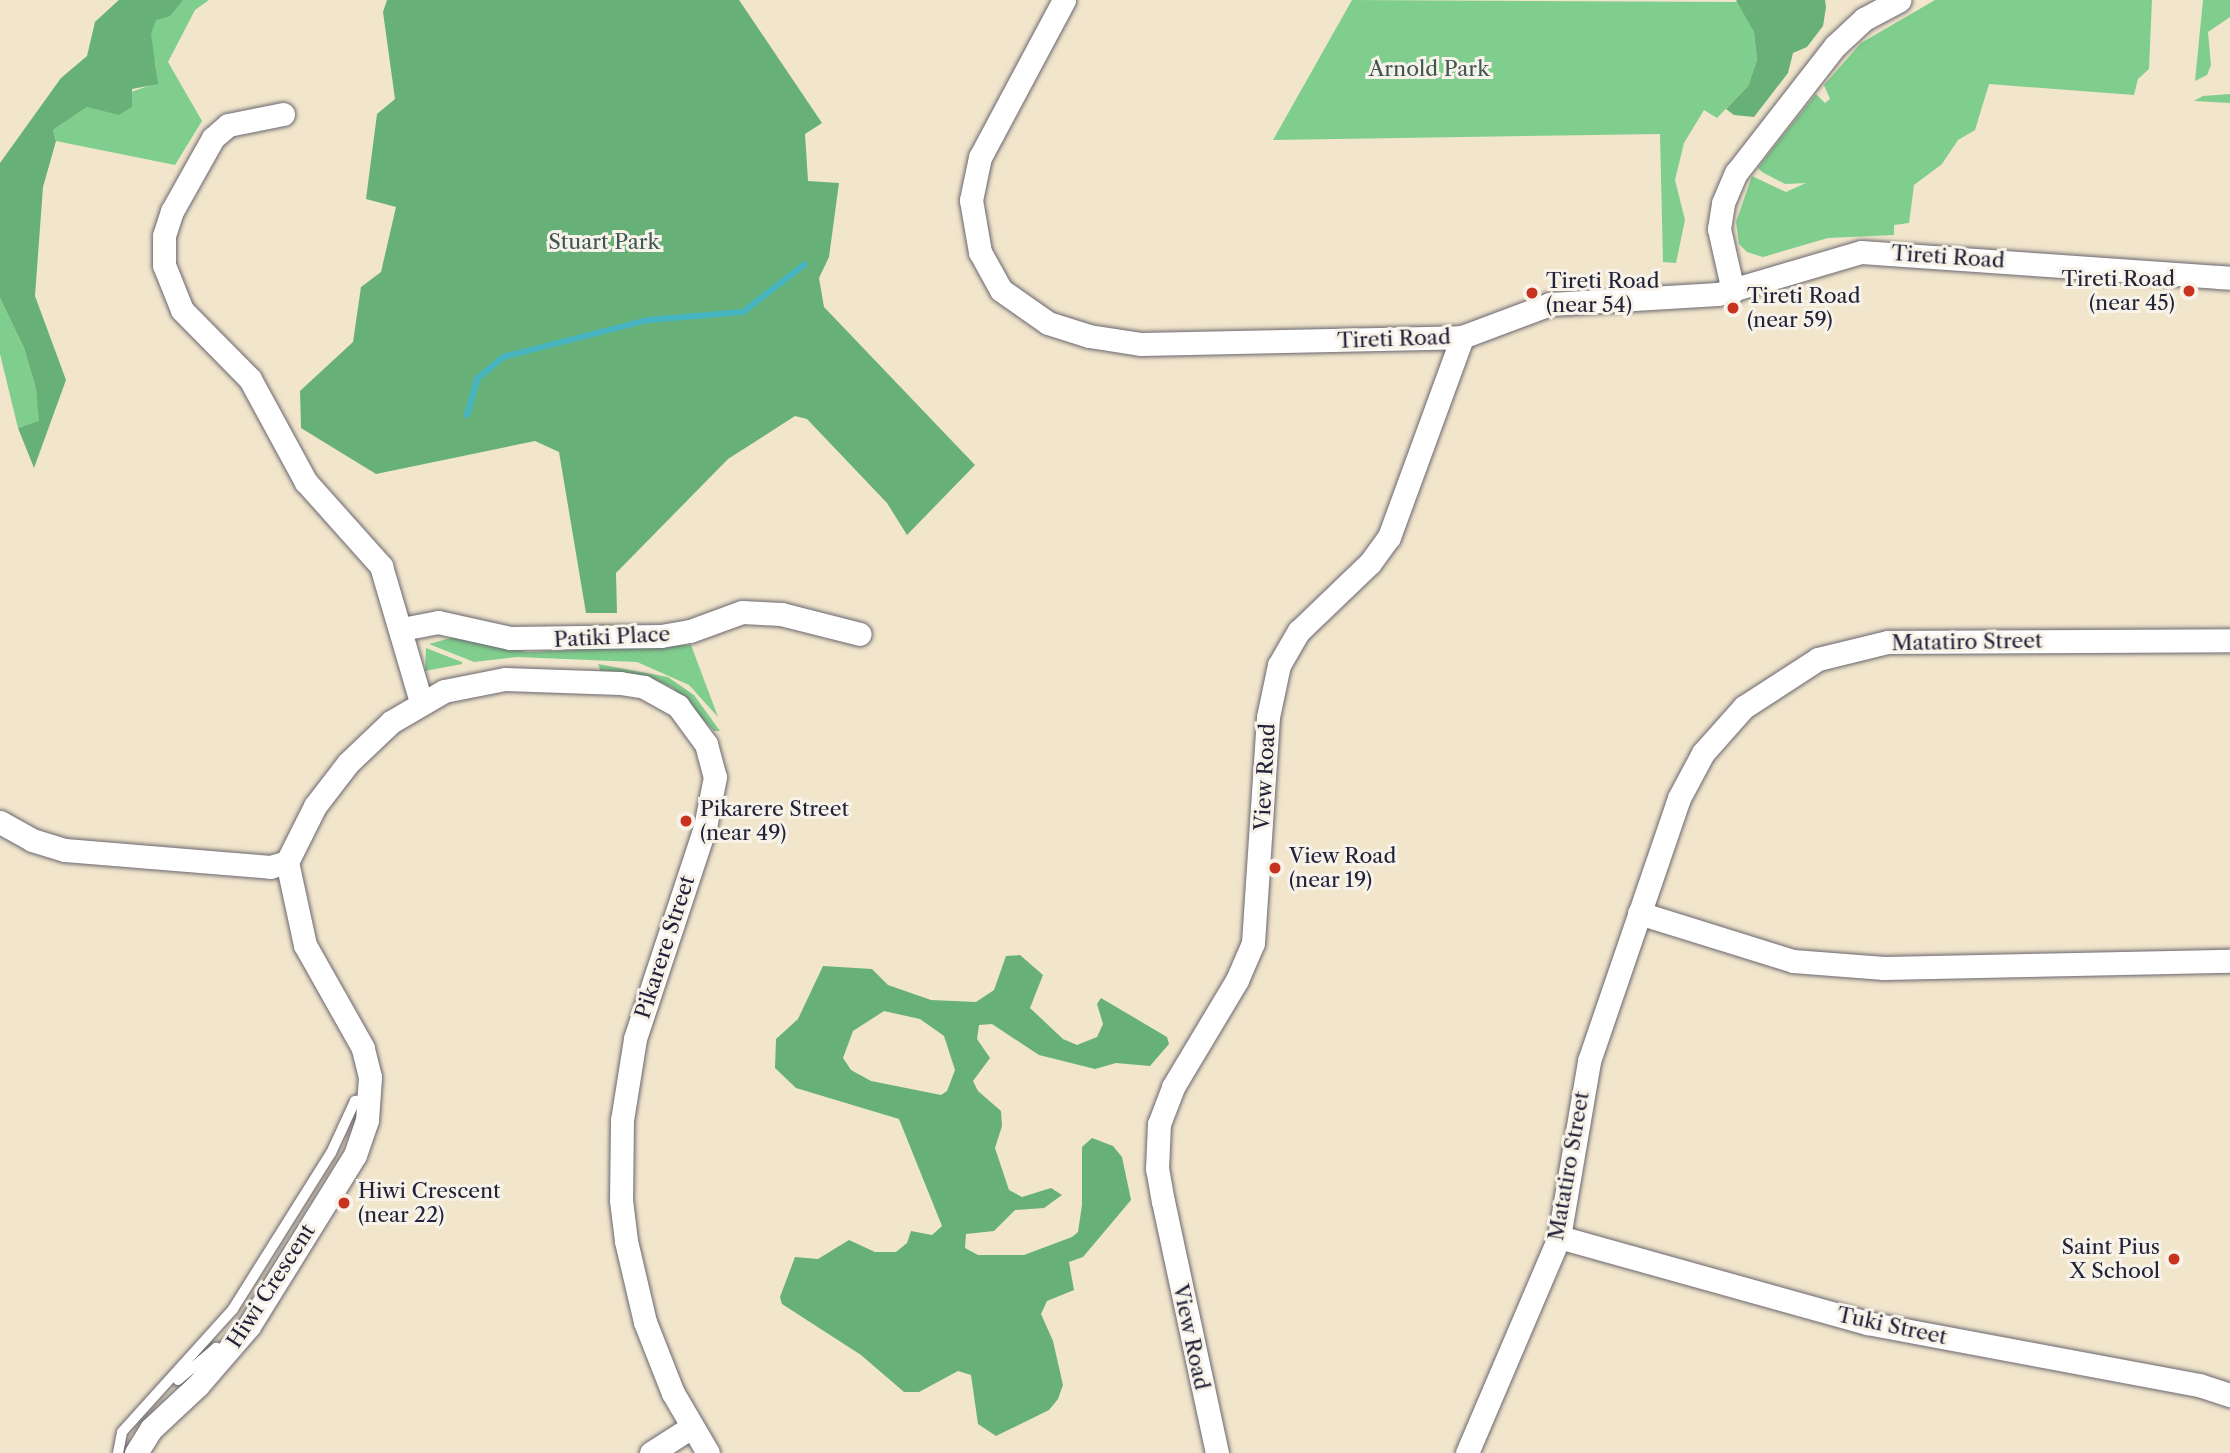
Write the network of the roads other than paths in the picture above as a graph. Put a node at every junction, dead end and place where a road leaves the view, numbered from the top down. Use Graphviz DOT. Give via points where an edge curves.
graph roads {
  1 [pos="1064,0"];
  2 [pos="1899,0"];
  3 [pos="283,114"];
  4 [pos="2230,278"];
  5 [pos="1733,291"];
  6 [pos="1462,337"];
  7 [pos="401,629"];
  8 [pos="860,634"];
  9 [pos="2230,640"];
  10 [pos="421,702"];
  11 [pos="0,822"];
  12 [pos="288,862"];
  13 [pos="1639,913"];
  14 [pos="2230,961"];
  15 [pos="370,1099"];
  16 [pos="1559,1237"];
  17 [pos="225,1356"];
  18 [pos="172,1381"];
  19 [pos="2230,1395"];
  20 [pos="690,1428"];
  21 [pos="118,1453"];
  22 [pos="136,1453"];
  23 [pos="652,1453"];
  24 [pos="708,1453"];
  25 [pos="1217,1453"];
  26 [pos="1467,1453"];
  1 -- 6 [label="street, Tireti Road" via="980,157 971,200 980,251 1001,290 1023,309 1089,336 1142,344"];
  2 -- 5 [label="street" via="1864,19 1835,46 1736,173 1723,203 1719,229"];
  3 -- 7 [label="street" via="228,125 213,138 172,211 164,236 164,265 182,310 250,379 306,482 381,566"];
  4 -- 5 [label="street, Tireti Road" via="1861,252 1811,263"];
  5 -- 6 [label="street, Tireti Road" via="1550,304"];
  6 -- 25 [label="street, View Road" via="1389,537 1370,564 1299,631 1279,665 1268,717 1253,943 1237,980 1172,1087 1159,1124 1157,1169"];
  7 -- 8 [label="street, Patiki Place" via="438,622 510,638 661,636 742,612 781,614"];
  7 -- 10 [label="street"];
  9 -- 13 [label="street, Matatiro Street" via="1919,640 1864,646 1818,659 1744,707 1703,753 1679,798"];
  10 -- 12 [label="street, Pikarere Street" via="391,722 348,763 315,806"];
  10 -- 20 [label="street, Pikarere Street" via="486,680 620,683 644,687 670,701 691,719 706,744 715,776 712,797 635,1039 622,1120 626,1241 636,1289 659,1359"];
  11 -- 12 [label="street" via="32,840 65,850 255,867"];
  12 -- 15 [label="street, Hiwi Crescent" via="305,945 363,1048"];
  13 -- 14 [label="street" via="1793,961 1884,968"];
  13 -- 16 [label="street, Matatiro Street" via="1589,1061"];
  15 -- 17 [label="street, Hiwi Crescent" via="355,1155 249,1326"];
  15 -- 18 [label="lane" via="355,1101 331,1153 233,1309"];
  16 -- 19 [label="street, Tuki Street" via="1867,1323 2199,1385"];
  16 -- 26 [label="street, Matatiro Street"];
  17 -- 18 [label="lane" via="216,1348 180,1380"];
  17 -- 22 [label="street, Hiwi Crescent" via="151,1429"];
  18 -- 21 [label="lane" via="122,1432"];
  20 -- 23 [label="street"];
  20 -- 24 [label="street, Pikarere Street"];
}
